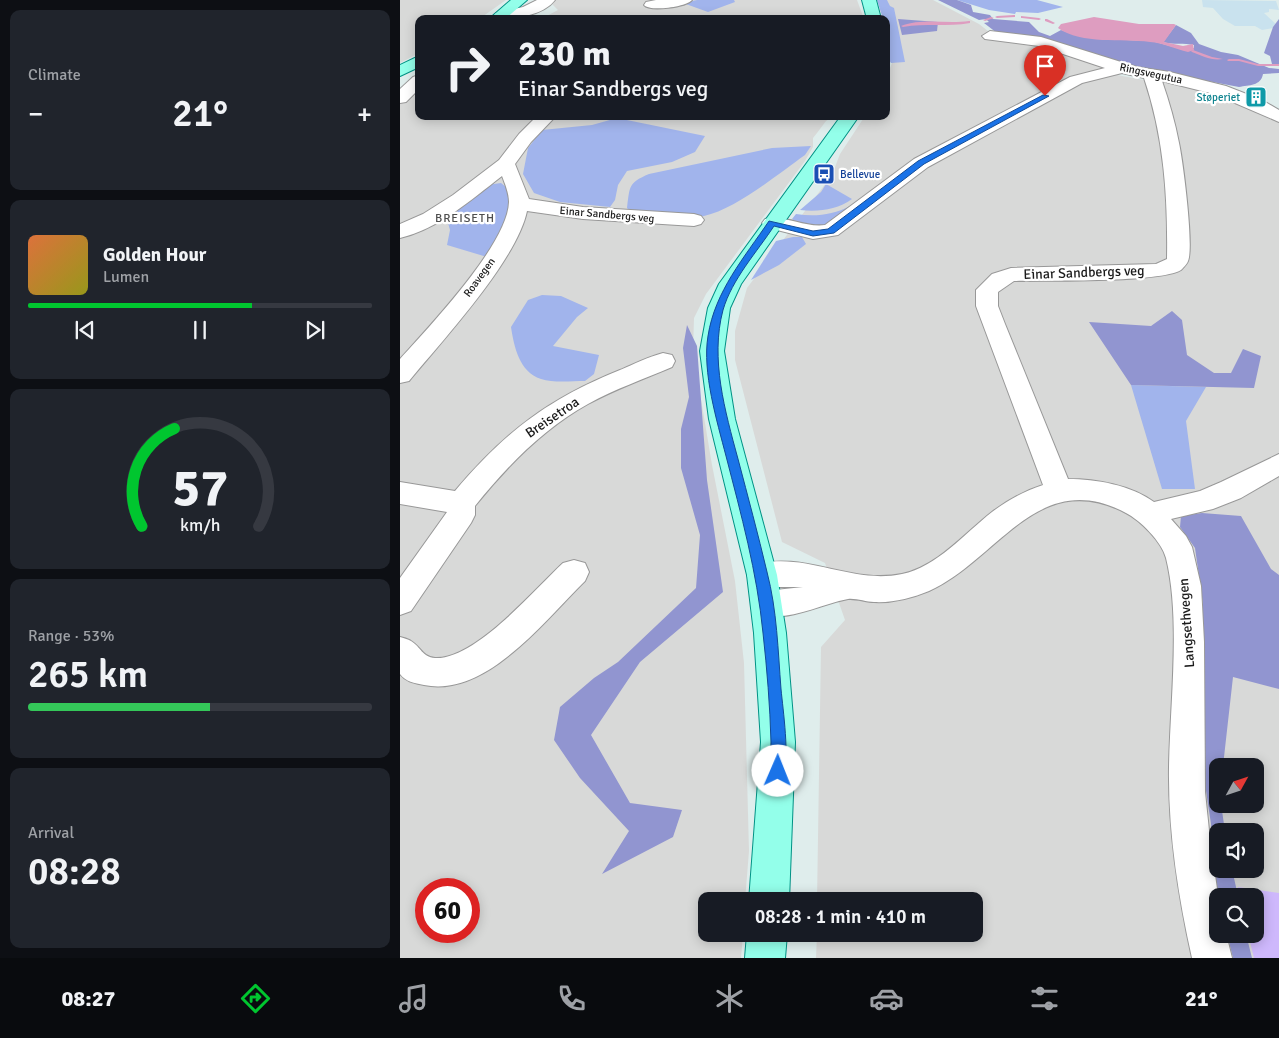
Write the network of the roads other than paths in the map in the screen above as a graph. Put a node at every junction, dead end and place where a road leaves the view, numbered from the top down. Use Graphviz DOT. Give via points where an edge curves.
graph roads {
  1 [pos="520,0"];
  2 [pos="548,0"];
  3 [pos="685,0"];
  4 [pos="869,0"];
  5 [pos="651,2"];
  6 [pos="501,15"];
  7 [pos="508,15"];
  8 [pos="648,15"];
  9 [pos="873,15"];
  10 [pos="990,36"];
  11 [pos="1122,68"];
  12 [pos="1151,74"];
  13 [pos="415,84"];
  14 [pos="400,98"];
  15 [pos="1279,118"];
  16 [pos="543,120"];
  17 [pos="847,120"];
  18 [pos="506,164"];
  19 [pos="520,204"];
  20 [pos="694,220"];
  21 [pos="772,223"];
  22 [pos="400,232"];
  23 [pos="664,361"];
  24 [pos="400,375"];
  25 [pos="1279,464"];
  26 [pos="1059,491"];
  27 [pos="400,493"];
  28 [pos="461,503"];
  29 [pos="1151,515"];
  30 [pos="574,572"];
  31 [pos="764,589"];
  32 [pos="400,602"];
  33 [pos="400,651"];
  34 [pos="770,892"];
  35 [pos="766,942"];
  36 [pos="765,958"];
  37 [pos="1212,958"];
  1 -- 6 [label="main road"];
  2 -- 7 [label="street" via="527,11"];
  3 -- 5 [label="street"];
  4 -- 9 [label="main road"];
  5 -- 8 [label="street"];
  10 -- 11 [label="street, Ringsvegutua" via="1041,42"];
  11 -- 12 [label="street, Ringsvegutua"];
  11 -- 21 [label="street" via="1076,80 921,163 831,231 813,233"];
  12 -- 15 [label="street, Ringsvegutua" via="1232,94"];
  12 -- 26 [label="street, Einar Sandbergs veg" via="1175,162 1178,260 1158,270 1011,275 987,290 987,306 993,324"];
  13 -- 14 [label="street"];
  16 -- 18 [label="street"];
  17 -- 21 [label="main road"];
  18 -- 19 [label="street"];
  18 -- 22 [label="street" via="460,199"];
  19 -- 20 [label="street, Einar Sandbergs veg" via="583,213"];
  19 -- 24 [label="street, Roavegen" via="512,226 478,281"];
  21 -- 31 [label="main road" via="730,284 719,308 712,351 722,419"];
  23 -- 28 [label="street, Breisetroa" via="571,402 543,420 511,446"];
  25 -- 29 [label="street" via="1232,490"];
  26 -- 29 [label="street, Langsethvegen" via="1093,491 1138,506"];
  26 -- 31 [label="street, Langsethvegen" via="1031,501 1006,517 950,566 918,582 889,590 847,587 798,601"];
  27 -- 28 [label="street"];
  28 -- 32 [label="street, Breisetroa" via="461,515"];
  29 -- 37 [label="street, Langsethvegen" via="1178,547 1186,588 1188,818"];
  30 -- 33 [label="street" via="489,654 465,668 436,673 416,668"];
  31 -- 34 [label="main road" via="778,742"];
  35 -- 36 [label="main road"];
}
